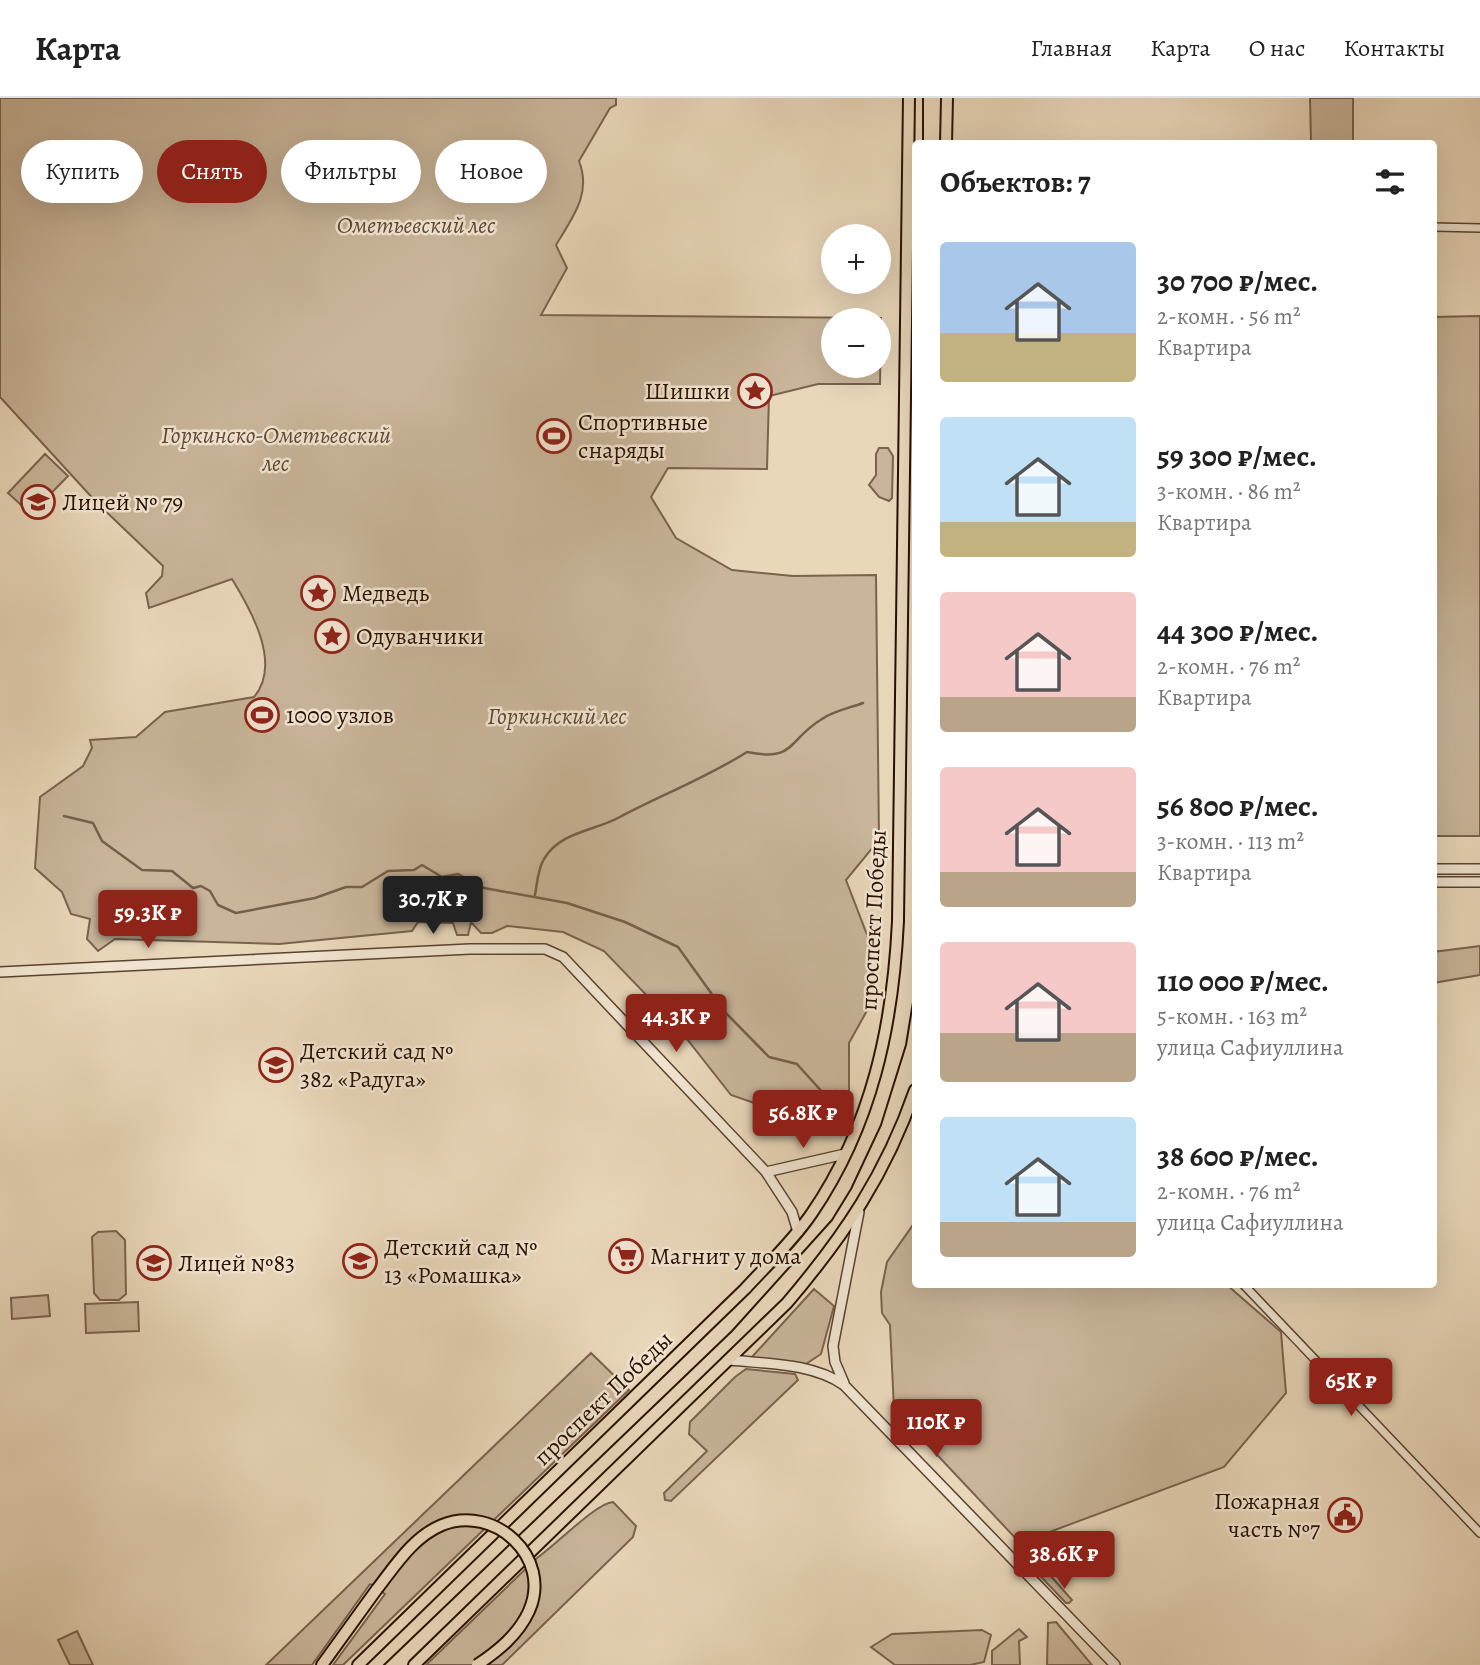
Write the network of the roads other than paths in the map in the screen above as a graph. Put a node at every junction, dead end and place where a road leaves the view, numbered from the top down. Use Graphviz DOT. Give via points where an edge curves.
graph roads {
  1 [pos="909,98"];
  2 [pos="947,98"];
  3 [pos="946,140"];
  4 [pos="1437,227"];
  5 [pos="1480,228"];
  6 [pos="1437,869"];
  7 [pos="1480,869"];
  8 [pos="1437,882"];
  9 [pos="1480,882"];
  10 [pos="0,972"];
  11 [pos="912,1099"];
  12 [pos="845,1154"];
  13 [pos="766,1172"];
  14 [pos="859,1212"];
  15 [pos="798,1232"];
  16 [pos="1247,1288"];
  17 [pos="730,1360"];
  18 [pos="844,1385"];
  19 [pos="1480,1532"];
  20 [pos="322,1665"];
  21 [pos="358,1665"];
  22 [pos="414,1665"];
  23 [pos="477,1665"];
  24 [pos="1115,1665"];
  1 -- 12 [label="main road, проспект Победы" via="895,972 883,1050 865,1111"];
  2 -- 3 [label="main road"];
  4 -- 5 [label="street"];
  6 -- 7 [label="street"];
  8 -- 9 [label="street"];
  10 -- 13 [label="street" via="545,949 563,957"];
  11 -- 14 [label="main road"];
  12 -- 13 [label="street"];
  12 -- 15 [label="main road, проспект Победы"];
  13 -- 15 [label="street" via="792,1212"];
  14 -- 17 [label="main road" via="787,1303"];
  14 -- 18 [label="street" via="833,1346"];
  15 -- 21 [label="main road, проспект Победы"];
  16 -- 19 [label="street"];
  17 -- 18 [label="street" via="813,1371"];
  17 -- 22 [label="main road"];
  18 -- 24 [label="street"];
  20 -- 23 [label="main road, bridge" via="400,1558 422,1537 441,1526 474,1520 520,1543 534,1587 530,1609 518,1631"];
}
